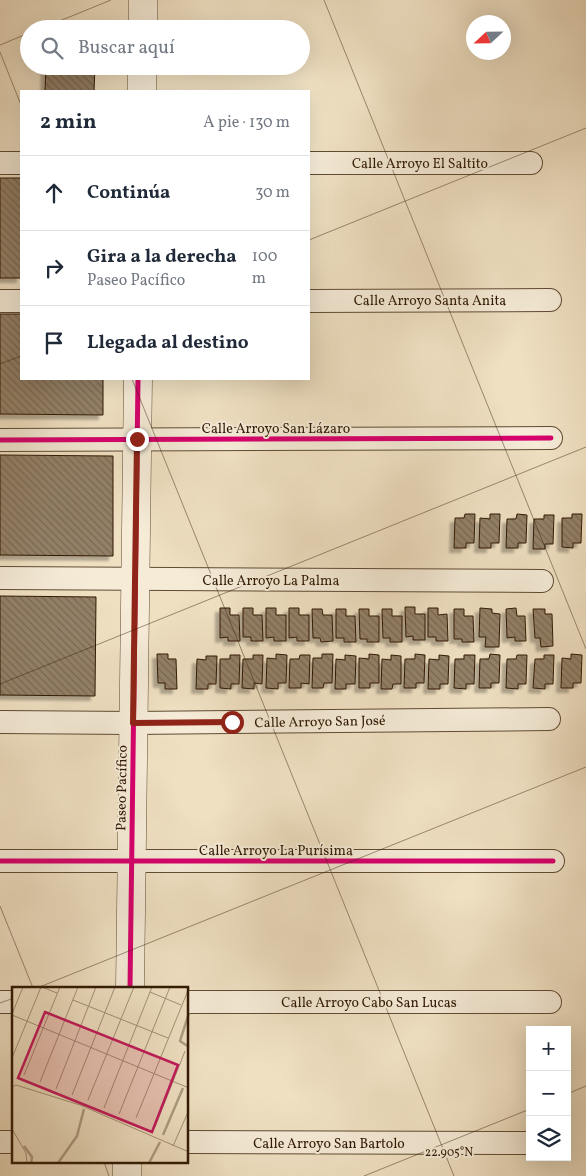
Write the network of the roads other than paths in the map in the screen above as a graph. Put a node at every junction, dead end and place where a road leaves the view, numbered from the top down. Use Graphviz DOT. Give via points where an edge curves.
graph roads {
  1 [pos="143,0"];
  2 [pos="143,20"];
  3 [pos="142,75"];
  4 [pos="142,90"];
  5 [pos="0,163"];
  6 [pos="20,163"];
  7 [pos="310,163"];
  8 [pos="531,163"];
  9 [pos="310,300"];
  10 [pos="550,300"];
  11 [pos="0,301"];
  12 [pos="20,301"];
  13 [pos="138,380"];
  14 [pos="551,438"];
  15 [pos="137,439"];
  16 [pos="0,440"];
  17 [pos="0,578"];
  18 [pos="135,579"];
  19 [pos="542,581"];
  20 [pos="549,719"];
  21 [pos="0,722"];
  22 [pos="133,723"];
  23 [pos="553,860"];
  24 [pos="0,861"];
  25 [pos="132,862"];
  26 [pos="130,987"];
  27 [pos="189,1002"];
  28 [pos="550,1002"];
  29 [pos="189,1142"];
  30 [pos="526,1143"];
  1 -- 2 [label="street"];
  3 -- 4 [label="street"];
  5 -- 6 [label="street"];
  7 -- 8 [label="street, Calle Arroyo El Saltito"];
  9 -- 10 [label="street, Calle Arroyo Santa Anita"];
  11 -- 12 [label="street"];
  13 -- 15 [label="street, Paseo Pacífico"];
  14 -- 15 [label="street, Calle Arroyo San Lázaro"];
  15 -- 16 [label="street, Calle Arroyo San Lázaro"];
  15 -- 18 [label="street, Paseo Pacífico"];
  17 -- 18 [label="street, Calle Arroyo La Palma"];
  18 -- 19 [label="street, Calle Arroyo La Palma"];
  18 -- 22 [label="street, Paseo Pacífico"];
  20 -- 22 [label="street, Calle Arroyo San José"];
  21 -- 22 [label="street, Calle Arroyo San José"];
  22 -- 25 [label="street, Paseo Pacífico"];
  23 -- 25 [label="street, Calle Arroyo La Purísima"];
  24 -- 25 [label="street, Calle Arroyo La Purísima"];
  25 -- 26 [label="street, Paseo Pacífico"];
  27 -- 28 [label="street, Calle Arroyo Cabo San Lucas"];
  29 -- 30 [label="street, Calle Arroyo San Bartolo"];
}
